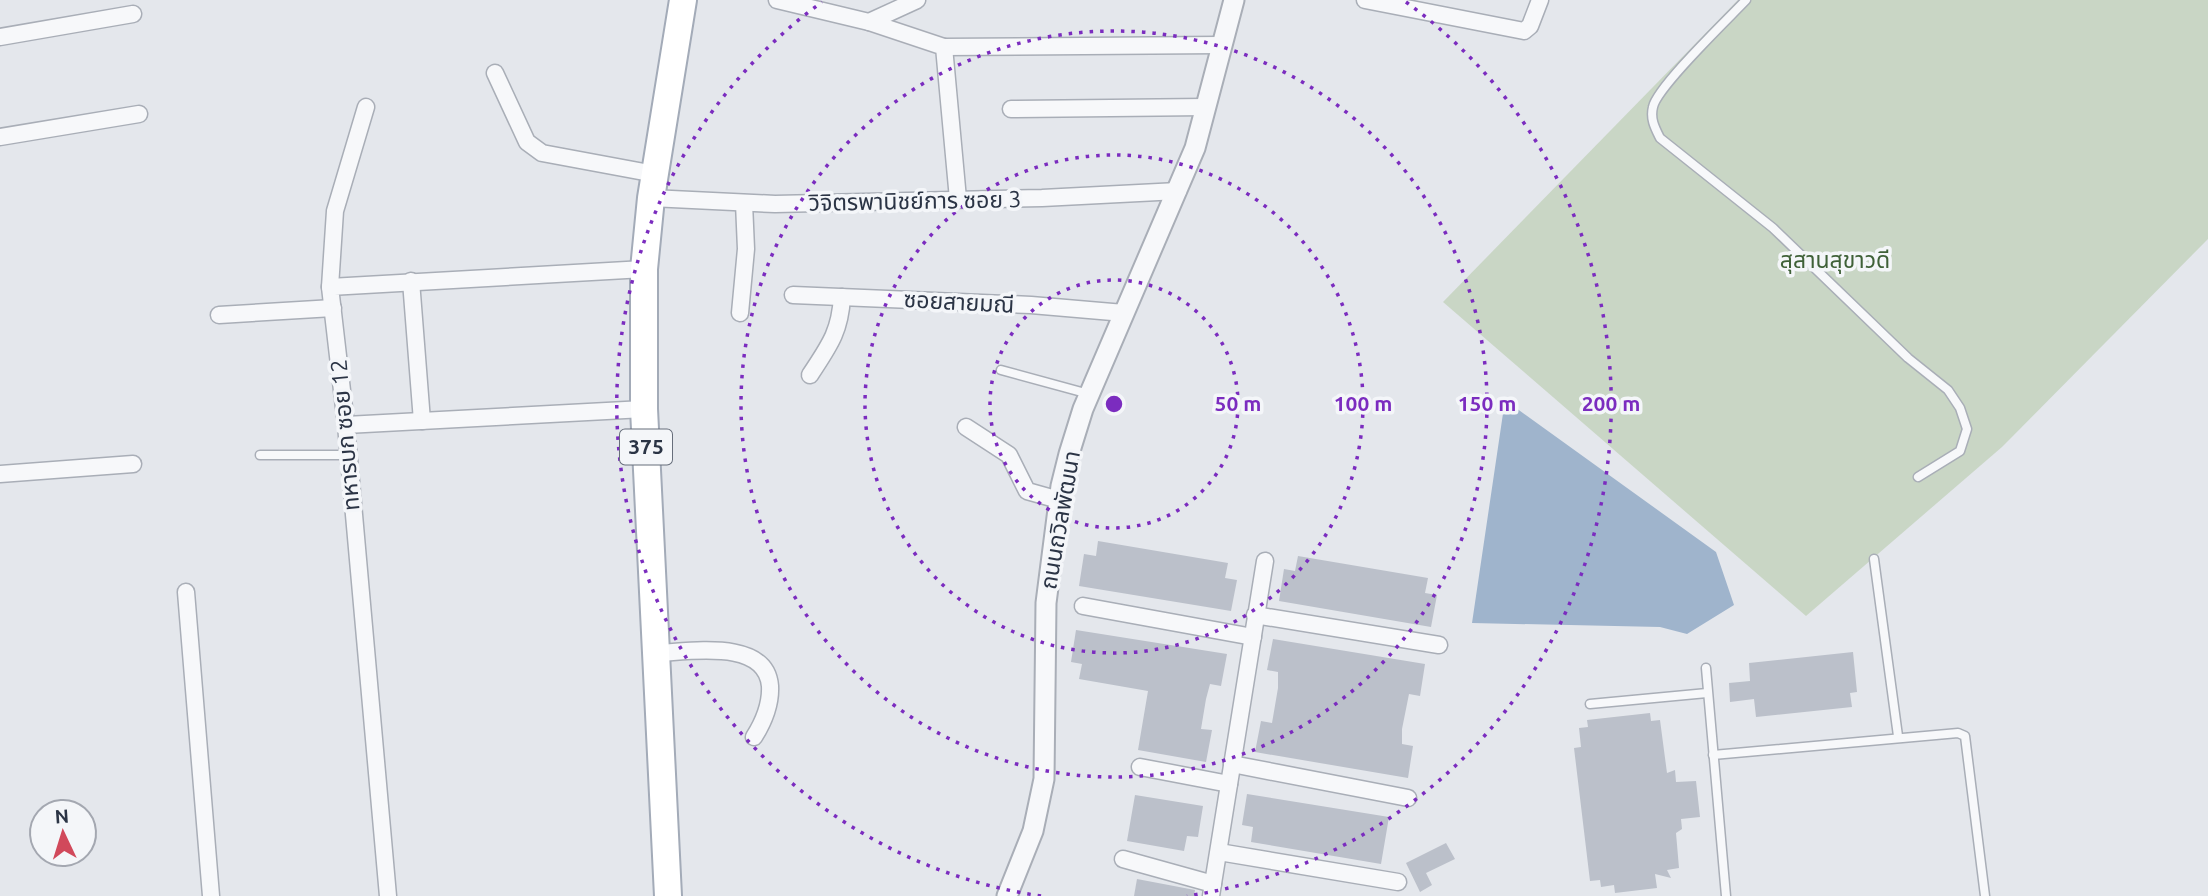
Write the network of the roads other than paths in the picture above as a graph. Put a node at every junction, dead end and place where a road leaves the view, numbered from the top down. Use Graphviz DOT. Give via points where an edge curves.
graph roads {
  1 [pos="682,0"];
  2 [pos="777,0"];
  3 [pos="917,0"];
  4 [pos="1234,0"];
  5 [pos="1364,0"];
  6 [pos="1540,0"];
  7 [pos="1746,0"];
  8 [pos="807,4"];
  9 [pos="133,14"];
  10 [pos="869,22"];
  11 [pos="0,37"];
  12 [pos="1220,45"];
  13 [pos="944,47"];
  14 [pos="495,73"];
  15 [pos="366,107"];
  16 [pos="1206,107"];
  17 [pos="1011,109"];
  18 [pos="139,114"];
  19 [pos="0,137"];
  20 [pos="653,186"];
  21 [pos="1178,191"];
  22 [pos="958,199"];
  23 [pos="744,203"];
  24 [pos="644,269"];
  25 [pos="411,281"];
  26 [pos="331,287"];
  27 [pos="793,295"];
  28 [pos="842,297"];
  29 [pos="333,309"];
  30 [pos="740,313"];
  31 [pos="1124,313"];
  32 [pos="219,315"];
  33 [pos="1001,370"];
  34 [pos="810,375"];
  35 [pos="1089,394"];
  36 [pos="644,410"];
  37 [pos="422,421"];
  38 [pos="346,425"];
  39 [pos="966,427"];
  40 [pos="260,455"];
  41 [pos="348,455"];
  42 [pos="133,464"];
  43 [pos="0,474"];
  44 [pos="1918,477"];
  45 [pos="1059,500"];
  46 [pos="1874,559"];
  47 [pos="1265,561"];
  48 [pos="186,592"];
  49 [pos="1083,606"];
  50 [pos="1255,615"];
  51 [pos="1253,637"];
  52 [pos="1438,645"];
  53 [pos="656,653"];
  54 [pos="1706,668"];
  55 [pos="1707,693"];
  56 [pos="1590,704"];
  57 [pos="1898,736"];
  58 [pos="754,737"];
  59 [pos="1713,755"];
  60 [pos="1232,764"];
  61 [pos="1140,767"];
  62 [pos="1229,784"];
  63 [pos="1408,798"];
  64 [pos="1219,852"];
  65 [pos="1123,859"];
  66 [pos="1398,882"];
  67 [pos="1212,890"];
  68 [pos="211,896"];
  69 [pos="388,896"];
  70 [pos="668,896"];
  71 [pos="1007,896"];
  72 [pos="1726,896"];
  73 [pos="1985,896"];
  1 -- 20 [label="main road, 375"];
  2 -- 8 [label="street"];
  3 -- 10 [label="street"];
  4 -- 12 [label="street, ถนนถวิลพัฒนา"];
  5 -- 6 [label="street" via="1524,31"];
  7 -- 44 [label="lane" via="1673,78 1653,104 1652,120 1660,138 1773,228 1908,358 1948,390 1967,429 1960,451"];
  8 -- 10 [label="street"];
  9 -- 11 [label="street"];
  10 -- 13 [label="street"];
  12 -- 13 [label="street"];
  12 -- 16 [label="street, ถนนถวิลพัฒนา"];
  13 -- 22 [label="street"];
  14 -- 20 [label="street, วิจิตรพานิชย์การ ซอย 3" via="527,142 542,153"];
  15 -- 26 [label="street, ทหารบก ซอย 12" via="335,211"];
  16 -- 17 [label="street"];
  16 -- 21 [label="street, ถนนถวิลพัฒนา"];
  18 -- 19 [label="street"];
  20 -- 23 [label="street, วิจิตรพานิชย์การ ซอย 3"];
  20 -- 24 [label="main road, 375"];
  21 -- 22 [label="street, วิจิตรพานิชย์การ ซอย 3"];
  21 -- 31 [label="street, ถนนถวิลพัฒนา"];
  22 -- 23 [label="street, วิจิตรพานิชย์การ ซอย 3"];
  23 -- 30 [label="street" via="746,249"];
  24 -- 25 [label="street"];
  24 -- 36 [label="main road, 375"];
  25 -- 26 [label="street"];
  25 -- 37 [label="street"];
  26 -- 29 [label="street, ทหารบก ซอย 12"];
  27 -- 28 [label="street, ซอยสายมณี"];
  28 -- 31 [label="street, ซอยสายมณี"];
  28 -- 34 [label="street" via="836,335"];
  29 -- 32 [label="street"];
  29 -- 38 [label="street, ทหารบก ซอย 12"];
  31 -- 35 [label="street, ถนนถวิลพัฒนา"];
  33 -- 35 [label="lane"];
  35 -- 45 [label="street, ถนนถวิลพัฒนา"];
  36 -- 37 [label="street"];
  36 -- 53 [label="main road, 375"];
  37 -- 38 [label="street"];
  38 -- 41 [label="street, ทหารบก ซอย 12"];
  39 -- 45 [label="street" via="1009,455 1027,491"];
  40 -- 41 [label="lane"];
  41 -- 69 [label="street, ทหารบก ซอย 12"];
  42 -- 43 [label="street"];
  45 -- 71 [label="street, ถนนถวิลพัฒนา" via="1046,603 1044,779 1033,831"];
  46 -- 57 [label="lane"];
  47 -- 50 [label="street"];
  48 -- 68 [label="street"];
  49 -- 51 [label="street"];
  50 -- 51 [label="street"];
  50 -- 52 [label="street"];
  51 -- 60 [label="street"];
  53 -- 58 [label="street" via="724,651 763,666 768,674 769,707"];
  53 -- 70 [label="main road, 375"];
  54 -- 55 [label="lane"];
  55 -- 56 [label="lane"];
  55 -- 59 [label="lane"];
  57 -- 59 [label="lane"];
  57 -- 73 [label="lane" via="1965,736"];
  59 -- 72 [label="lane"];
  60 -- 62 [label="street"];
  60 -- 63 [label="street"];
  61 -- 62 [label="street"];
  62 -- 64 [label="street"];
  64 -- 66 [label="street"];
  64 -- 67 [label="street"];
  65 -- 67 [label="street"];
}
